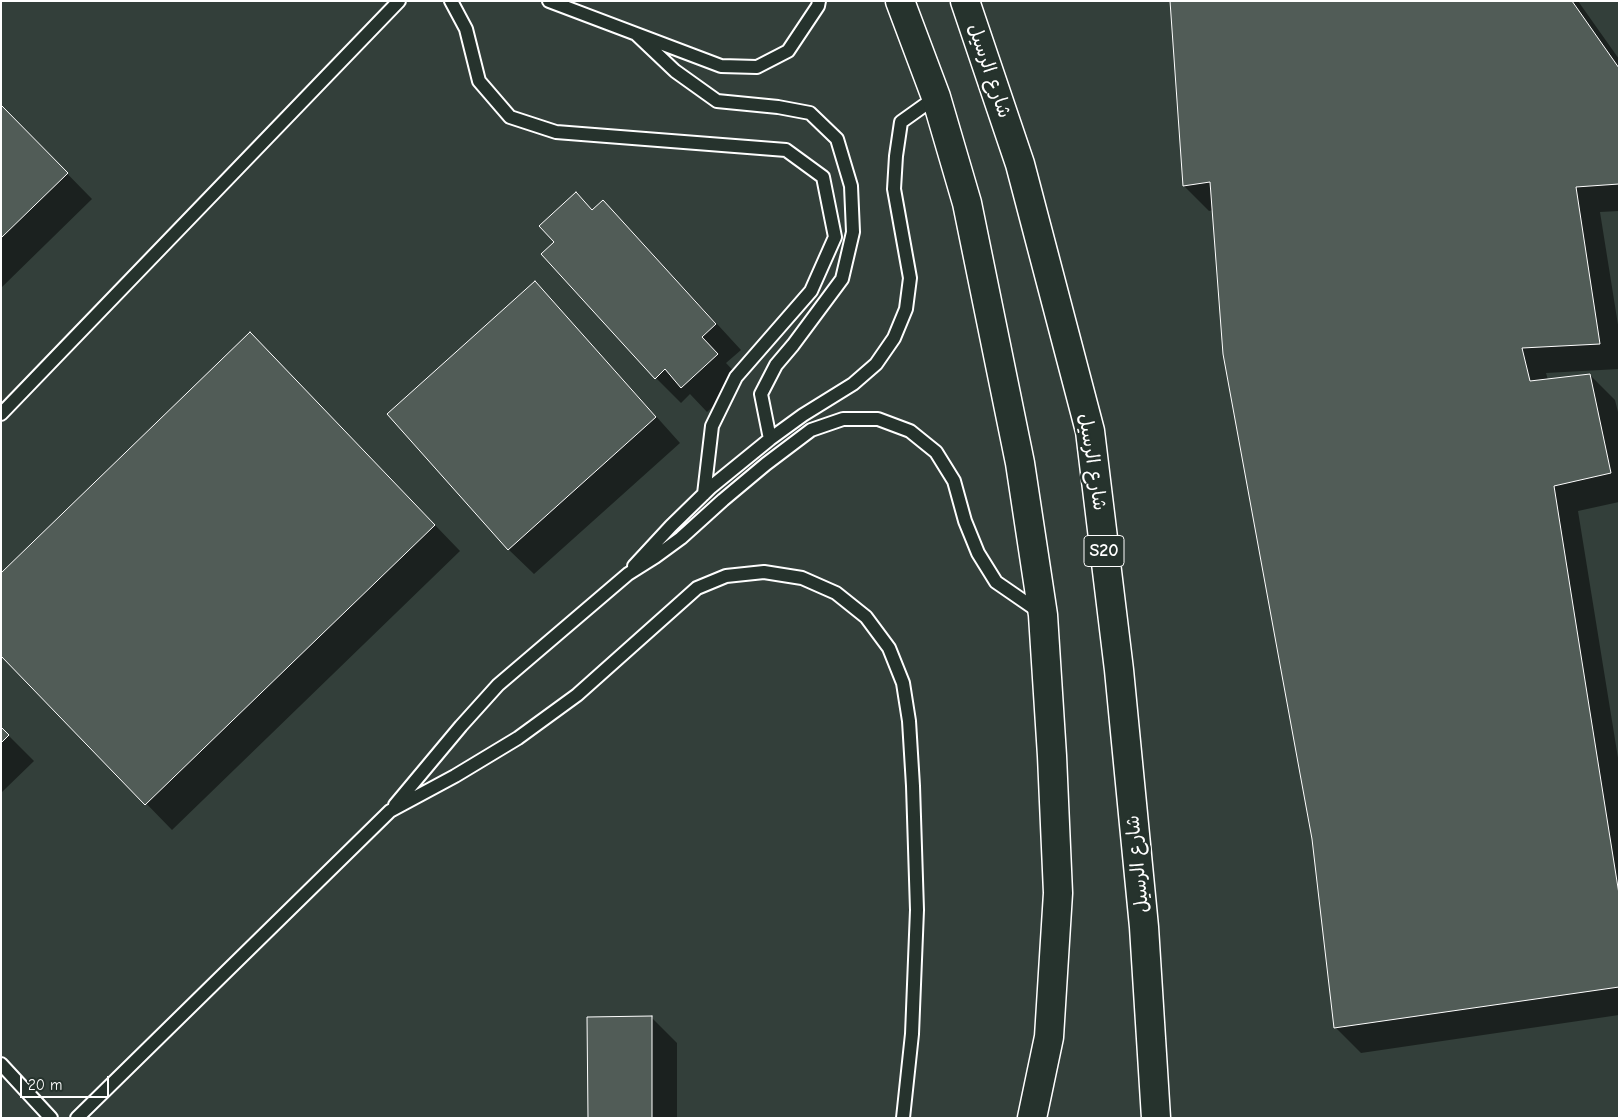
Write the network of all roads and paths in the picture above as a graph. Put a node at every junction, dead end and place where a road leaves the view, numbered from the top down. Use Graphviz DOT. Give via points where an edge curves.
graph roads {
  1 [pos="399,1"];
  2 [pos="450,1"];
  3 [pos="549,1"];
  4 [pos="819,1"];
  5 [pos="900,1"];
  6 [pos="965,1"];
  7 [pos="636,34"];
  8 [pos="936,97"];
  9 [pos="1,414"];
  10 [pos="770,439"];
  11 [pos="704,494"];
  12 [pos="628,574"];
  13 [pos="1043,615"];
  14 [pos="390,811"];
  15 [pos="1,1064"];
  16 [pos="50,1118"];
  17 [pos="77,1118"];
  18 [pos="903,1118"];
  19 [pos="1032,1118"];
  20 [pos="1156,1118"];
  1 -- 9 [label="lane"];
  2 -- 11 [label="lane" via="466,29 479,82 510,117 556,132 786,150 824,176 835,237 812,291 736,377 712,426"];
  3 -- 7 [label="lane"];
  4 -- 7 [label="lane" via="788,52 757,67 721,66"];
  5 -- 8 [label="main road"];
  6 -- 20 [label="main road, شارع الرسيل / S20" via="1020,164 1090,431 1144,917"];
  7 -- 10 [label="lane" via="674,71 717,100 810,113 838,139 851,186 853,232 842,279 776,365 761,394"];
  8 -- 10 [label="lane" via="902,122 896,156 894,189 910,278 906,309 894,338 876,364 853,384"];
  8 -- 13 [label="main road" via="967,203 991,313 1020,463"];
  10 -- 11 [label="lane"];
  11 -- 12 [label="lane" via="648,549"];
  12 -- 13 [label="lane" via="682,538 730,494 811,430 843,419 878,419 910,431 936,452 954,481 965,522 978,553 996,582"];
  12 -- 14 [label="lane" via="498,686"];
  13 -- 19 [label="main road" via="1058,893 1048,1037"];
  14 -- 17 [label="lane"];
  14 -- 18 [label="lane" via="518,738 577,695 697,588 726,576 764,572 802,578 836,593 866,617 889,648 903,683 909,721 917,910 912,1034"];
  15 -- 16 [label="lane"];
}
